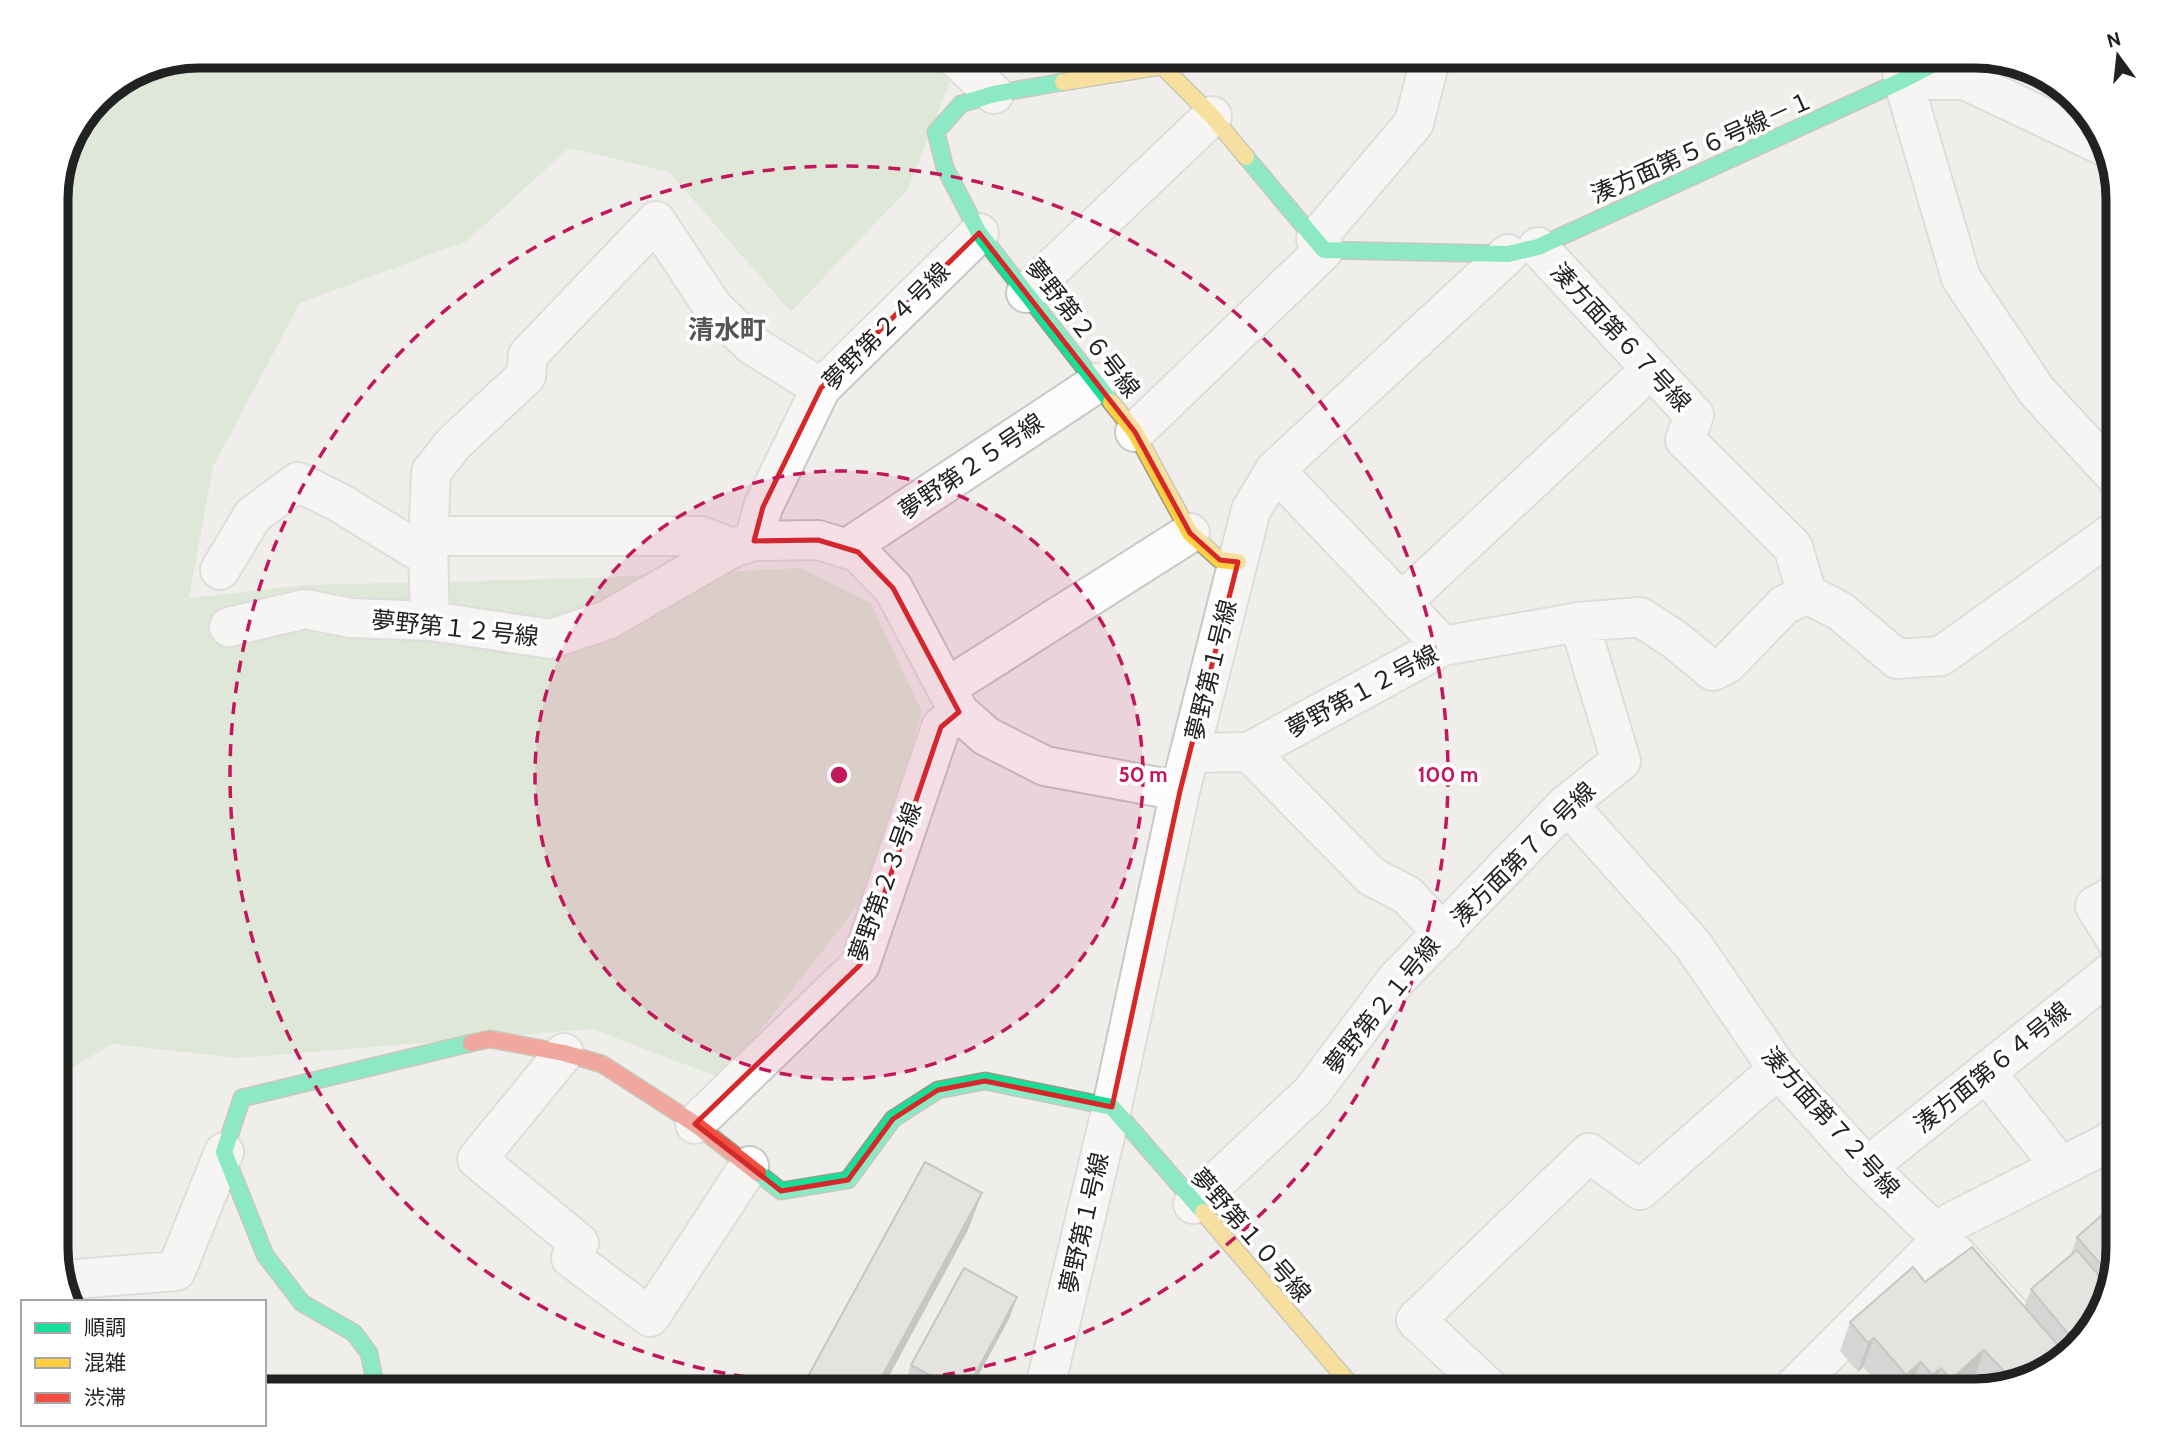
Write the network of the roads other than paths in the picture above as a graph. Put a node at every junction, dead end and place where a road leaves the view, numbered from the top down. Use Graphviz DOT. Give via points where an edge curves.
graph roads {
  1 [pos="960,68"];
  2 [pos="1151,68"];
  3 [pos="1164,68"];
  4 [pos="1428,68"];
  5 [pos="1902,68"];
  6 [pos="977,99"];
  7 [pos="1212,116"];
  8 [pos="2092,140"];
  9 [pos="979,233"];
  10 [pos="1320,244"];
  11 [pos="1523,250"];
  12 [pos="1026,293"];
  13 [pos="1651,369"];
  14 [pos="1097,383"];
  15 [pos="821,388"];
  16 [pos="1135,432"];
  17 [pos="2106,466"];
  18 [pos="1275,470"];
  19 [pos="1191,533"];
  20 [pos="2106,538"];
  21 [pos="428,544"];
  22 [pos="743,545"];
  23 [pos="846,549"];
  24 [pos="1238,562"];
  25 [pos="220,570"];
  26 [pos="1807,594"];
  27 [pos="1401,603"];
  28 [pos="430,621"];
  29 [pos="1579,622"];
  30 [pos="229,626"];
  31 [pos="1443,646"];
  32 [pos="952,700"];
  33 [pos="1249,752"];
  34 [pos="1190,753"];
  35 [pos="1180,790"];
  36 [pos="1567,804"];
  37 [pos="2106,900"];
  38 [pos="2106,924"];
  39 [pos="1443,933"];
  40 [pos="2106,977"];
  41 [pos="564,1053"];
  42 [pos="1778,1069"];
  43 [pos="1986,1072"];
  44 [pos="1112,1107"];
  45 [pos="695,1124"];
  46 [pos="2106,1144"];
  47 [pos="224,1152"];
  48 [pos="749,1166"];
  49 [pos="1867,1167"];
  50 [pos="2061,1167"];
  51 [pos="1193,1204"];
  52 [pos="1942,1239"];
  53 [pos="73,1281"];
  54 [pos="174,1287"];
  55 [pos="2048,1356"];
  56 [pos="373,1379"];
  57 [pos="1047,1379"];
  58 [pos="1346,1379"];
  59 [pos="1479,1379"];
  60 [pos="1802,1379"];
  1 -- 6 [label="street"];
  2 -- 6 [label="street"];
  3 -- 7 [label="street"];
  4 -- 10 [label="street" via="1414,123"];
  5 -- 8 [label="street" via="1965,80"];
  5 -- 11 [label="street, 湊方面第５６号線－１"];
  5 -- 17 [label="street" via="1961,278 2036,390"];
  6 -- 9 [label="street, 夢野第２６号線" via="936,132 945,168"];
  7 -- 10 [label="street"];
  7 -- 12 [label="street"];
  9 -- 12 [label="street, 夢野第２６号線"];
  9 -- 15 [label="street, 夢野第２４号線"];
  10 -- 11 [label="street"];
  10 -- 16 [label="street"];
  11 -- 13 [label="street, 湊方面第６７号線"];
  11 -- 18 [label="street, 夢野第１号線"];
  12 -- 14 [label="street, 夢野第２６号線"];
  13 -- 26 [label="street, 湊方面第６７号線" via="1694,415 1685,440 1793,547"];
  13 -- 27 [label="street"];
  14 -- 16 [label="street, 夢野第２６号線"];
  14 -- 23 [label="street, 夢野第２５号線"];
  15 -- 21 [label="street" via="752,345 713,307 656,221 528,355 526,376 453,444 431,472"];
  15 -- 22 [label="street, 夢野第２４号線"];
  16 -- 19 [label="street, 夢野第２６号線"];
  18 -- 24 [label="street, 夢野第１号線" via="1251,510"];
  18 -- 27 [label="street"];
  19 -- 24 [label="street, 夢野第２６号線" via="1220,560"];
  19 -- 32 [label="street, 夢野第２３号線"];
  20 -- 26 [label="street" via="1941,656 1897,659 1840,611"];
  21 -- 22 [label="street" via="443,536 701,536"];
  21 -- 25 [label="street" via="415,550 298,482 253,515"];
  21 -- 28 [label="street"];
  22 -- 23 [label="street, 夢野第１２号線" via="817,540"];
  22 -- 28 [label="street, 夢野第１２号線" via="607,620 551,639"];
  23 -- 32 [label="street, 夢野第１２号線" via="858,552 893,588"];
  24 -- 34 [label="street, 夢野第１号線"];
  26 -- 29 [label="street, 夢野第１２号線" via="1784,605 1727,664 1713,671 1640,617"];
  27 -- 31 [label="street"];
  28 -- 30 [label="street, 夢野第１２号線" via="351,618 304,609"];
  29 -- 31 [label="street, 夢野第１２号線"];
  29 -- 36 [label="street, 湊方面第７６号線" via="1621,761"];
  31 -- 33 [label="street, 夢野第１２号線"];
  32 -- 35 [label="street, 夢野第１２号線" via="986,736 1045,766"];
  32 -- 45 [label="street, 夢野第２３号線" via="860,965"];
  33 -- 34 [label="street, 夢野第１２号線"];
  33 -- 39 [label="street, 夢野第２１号線" via="1371,876 1407,895"];
  34 -- 35 [label="street, 夢野第１号線"];
  35 -- 44 [label="street, 夢野第１号線"];
  36 -- 39 [label="street, 湊方面第７６号線"];
  36 -- 42 [label="street, 湊方面第７２号線" via="1693,945"];
  37 -- 38 [label="street" via="2095,906"];
  39 -- 51 [label="street, 夢野第２１号線" via="1396,980 1312,1092"];
  40 -- 43 [label="street, 湊方面第６４号線"];
  41 -- 45 [label="street" via="602,1064"];
  41 -- 47 [label="street" via="489,1038 242,1098"];
  41 -- 48 [label="street" via="477,1159 579,1242 571,1258 650,1317"];
  42 -- 49 [label="street, 湊方面第７２号線"];
  42 -- 59 [label="street" via="1640,1190 1589,1153 1416,1320"];
  43 -- 49 [label="street, 湊方面第６４号線"];
  43 -- 50 [label="street"];
  44 -- 48 [label="street" via="985,1081 938,1090 893,1119 848,1180 781,1191"];
  44 -- 51 [label="street, 夢野第１０号線"];
  44 -- 57 [label="street, 夢野第１号線"];
  45 -- 48 [label="street"];
  46 -- 50 [label="street"];
  47 -- 54 [label="street"];
  47 -- 56 [label="street" via="265,1255 302,1303 354,1334 369,1353"];
  49 -- 52 [label="street, 湊方面第７２号線"];
  50 -- 52 [label="street" via="1952,1222"];
  51 -- 58 [label="street, 夢野第１０号線"];
  52 -- 55 [label="street, 湊方面第７２号線"];
  52 -- 60 [label="street"];
  53 -- 54 [label="street"];
}
